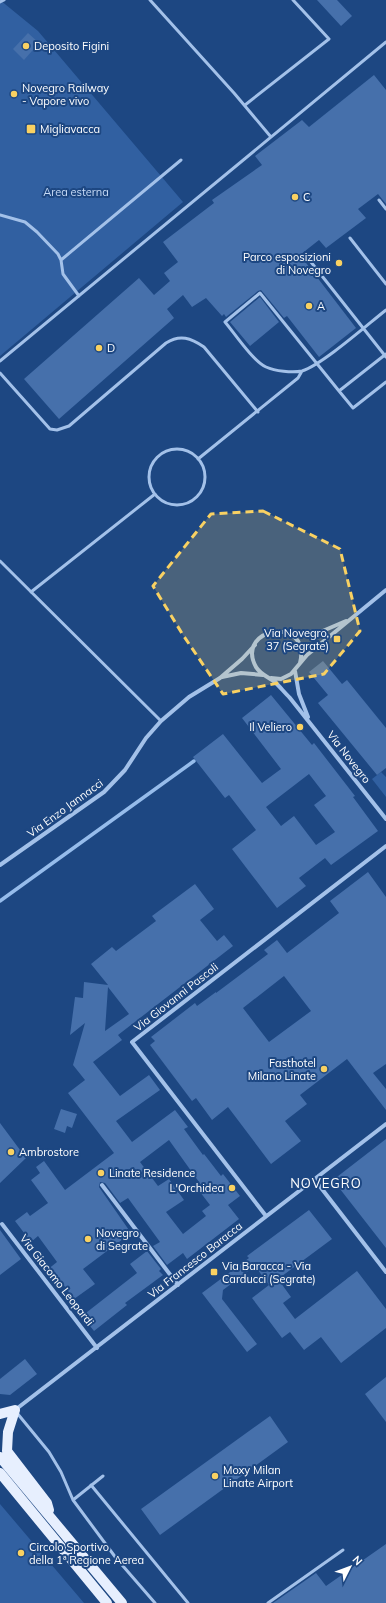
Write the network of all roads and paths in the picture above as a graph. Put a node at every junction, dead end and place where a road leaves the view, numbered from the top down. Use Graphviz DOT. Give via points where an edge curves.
graph roads {
  1 [pos="4,0"];
  2 [pos="150,0"];
  3 [pos="293,0"];
  4 [pos="0,2"];
  5 [pos="386,42"];
  6 [pos="245,106"];
  7 [pos="271,137"];
  8 [pos="181,160"];
  9 [pos="379,200"];
  10 [pos="386,209"];
  11 [pos="0,214"];
  12 [pos="350,238"];
  13 [pos="307,256"];
  14 [pos="62,260"];
  15 [pos="386,284"];
  16 [pos="79,296"];
  17 [pos="386,310"];
  18 [pos="363,328"];
  19 [pos="385,356"];
  20 [pos="0,362"];
  21 [pos="317,363"];
  22 [pos="302,371"];
  23 [pos="0,373"];
  24 [pos="386,382"];
  25 [pos="339,391"];
  26 [pos="258,412"];
  27 [pos="198,459"];
  28 [pos="154,494"];
  29 [pos="0,561"];
  30 [pos="386,590"];
  31 [pos="31,592"];
  32 [pos="353,617"];
  33 [pos="292,636"];
  34 [pos="255,645"];
  35 [pos="300,663"];
  36 [pos="295,671"];
  37 [pos="266,676"];
  38 [pos="220,678"];
  39 [pos="161,721"];
  40 [pos="313,726"];
  41 [pos="386,818"];
  42 [pos="386,846"];
  43 [pos="0,866"];
  44 [pos="386,1124"];
  45 [pos="315,1180"];
  46 [pos="102,1184"];
  47 [pos="266,1216"];
  48 [pos="2,1224"];
  49 [pos="386,1272"];
  50 [pos="178,1285"];
  51 [pos="97,1348"];
  52 [pos="15,1410"];
  53 [pos="0,1414"];
  54 [pos="0,1457"];
  55 [pos="0,1473"];
  56 [pos="103,1476"];
  57 [pos="91,1485"];
  58 [pos="73,1500"];
  59 [pos="52,1521"];
  60 [pos="343,1550"];
  61 [pos="107,1603"];
  62 [pos="122,1603"];
  63 [pos="155,1603"];
  64 [pos="188,1603"];
  65 [pos="268,1603"];
  1 -- 4 [label="lane"];
  2 -- 6 [label="lane"];
  3 -- 6 [label="lane" via="329,39"];
  5 -- 7 [label="lane"];
  6 -- 7 [label="lane"];
  7 -- 16 [label="lane"];
  8 -- 14 [label="lane"];
  9 -- 10 [label="lane"];
  11 -- 14 [label="lane" via="16,218 31,226"];
  12 -- 15 [label="lane"];
  13 -- 18 [label="lane"];
  14 -- 16 [label="lane" via="63,274"];
  16 -- 20 [label="lane"];
  17 -- 18 [label="lane"];
  18 -- 19 [label="lane"];
  18 -- 21 [label="lane"];
  19 -- 25 [label="lane"];
  21 -- 22 [label="lane"];
  21 -- 22 [label="lane" via="260,293 225,322 265,367 280,371"];
  21 -- 25 [label="lane"];
  22 -- 26 [label="lane" via="298,378"];
  23 -- 26 [label="lane" via="50,429 57,430 69,426 166,342 184,337 204,347"];
  24 -- 25 [label="lane" via="353,408"];
  26 -- 27 [label="lane"];
  27 -- 28 [label="lane" via="181,450 163,453 156,459 150,471 150,485"];
  27 -- 28 [label="lane" via="205,475 200,492 194,499 187,503 169,504"];
  28 -- 31 [label="lane"];
  29 -- 31 [label="lane"];
  30 -- 32 [label="street"];
  31 -- 39 [label="lane"];
  32 -- 33 [label="street" via="323,632"];
  32 -- 35 [label="street"];
  33 -- 34 [label="street" via="272,631 262,636"];
  33 -- 35 [label="street" via="300,647"];
  34 -- 37 [label="street, Via Novegro" via="254,663"];
  34 -- 38 [label="street, Via Enzo Jannacci"];
  35 -- 36 [label="street"];
  36 -- 37 [label="street" via="282,678"];
  36 -- 40 [label="street, Via Novegro" via="298,694"];
  37 -- 38 [label="street" via="241,673"];
  37 -- 40 [label="street, Via Novegro" via="289,696"];
  38 -- 39 [label="street, Via Enzo Jannacci" via="189,697"];
  39 -- 43 [label="street, Via Enzo Jannacci" via="146,738 125,770 104,792"];
  40 -- 41 [label="street, Via Novegro"];
  42 -- 47 [label="street, Via Giovanni Pascoli" via="132,1042"];
  44 -- 45 [label="street, Via Francesco Baracca"];
  45 -- 47 [label="street, Via Francesco Baracca"];
  45 -- 49 [label="street"];
  46 -- 50 [label="street"];
  47 -- 50 [label="street, Via Francesco Baracca"];
  48 -- 51 [label="street, Via Giacomo Leopardi"];
  50 -- 51 [label="street, Via Francesco Baracca"];
  51 -- 52 [label="street, Via Francesco Baracca"];
  52 -- 53 [label="main road"];
  52 -- 58 [label="lane" via="49,1452"];
  52 -- 59 [label="main road" via="6,1443 7,1451 47,1504"];
  54 -- 59 [label="main road"];
  55 -- 61 [label="main road"];
  56 -- 57 [label="lane"];
  57 -- 58 [label="lane"];
  57 -- 64 [label="lane"];
  58 -- 63 [label="lane" via="116,1558"];
  59 -- 62 [label="main road"];
  60 -- 65 [label="lane"];
}
